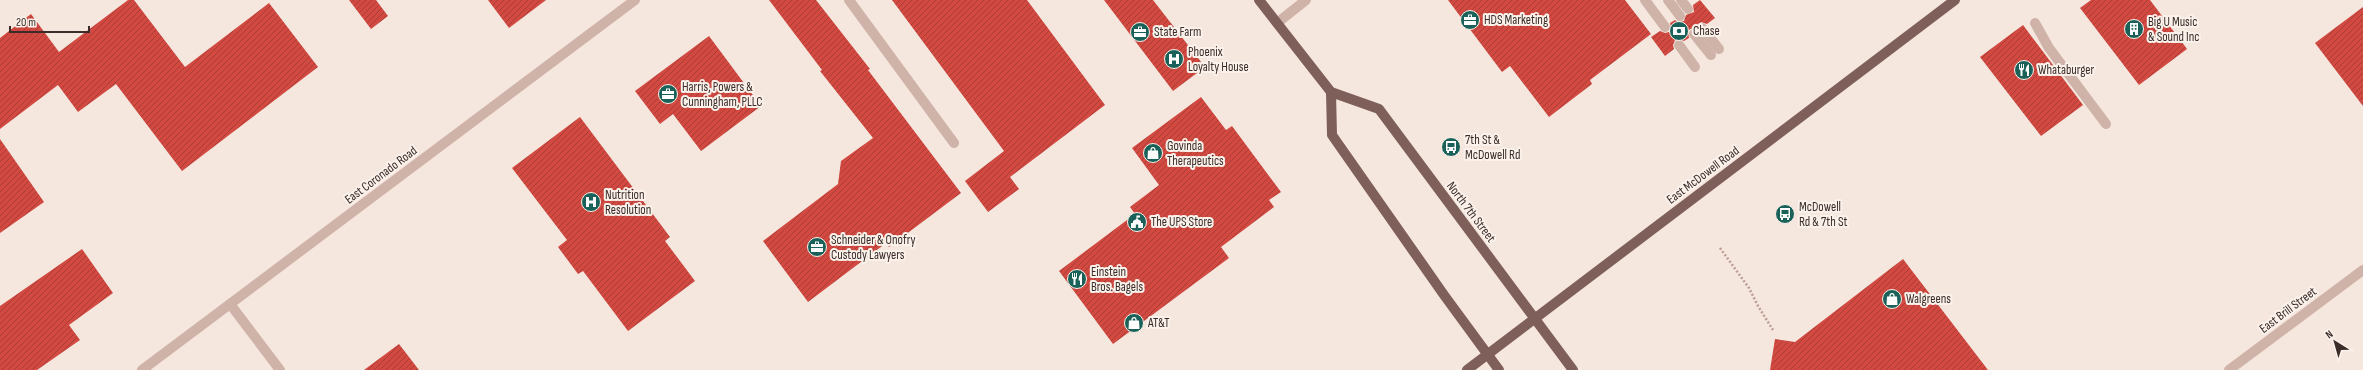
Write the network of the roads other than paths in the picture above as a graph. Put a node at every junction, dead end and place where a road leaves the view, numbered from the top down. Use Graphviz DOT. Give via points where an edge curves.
graph roads {
  1 [pos="635,0"];
  2 [pos="849,0"];
  3 [pos="1259,0"];
  4 [pos="1306,0"];
  5 [pos="1645,0"];
  6 [pos="1668,0"];
  7 [pos="1681,0"];
  8 [pos="1955,0"];
  9 [pos="1688,9"];
  10 [pos="1680,16"];
  11 [pos="1277,22"];
  12 [pos="2035,23"];
  13 [pos="1665,27"];
  14 [pos="1679,45"];
  15 [pos="1719,49"];
  16 [pos="1711,55"];
  17 [pos="1696,67"];
  18 [pos="1331,92"];
  19 [pos="2106,124"];
  20 [pos="954,143"];
  21 [pos="2363,270"];
  22 [pos="230,304"];
  23 [pos="1535,319"];
  24 [pos="1488,355"];
  25 [pos="142,370"];
  26 [pos="280,370"];
  27 [pos="1467,370"];
  28 [pos="1499,370"];
  29 [pos="1573,370"];
  30 [pos="2229,370"];
  1 -- 22 [label="street, East Coronado Road"];
  2 -- 20 [label="street"];
  3 -- 11 [label="main road"];
  4 -- 11 [label="street"];
  5 -- 13 [label="street"];
  6 -- 10 [label="street"];
  7 -- 9 [label="street"];
  8 -- 23 [label="main road, East McDowell Road"];
  11 -- 18 [label="main road"];
  12 -- 19 [label="street" via="2049,48"];
  14 -- 17 [label="street"];
  15 -- 16 [label="street" via="1698,31"];
  18 -- 23 [label="main road, North 7th Street" via="1379,109"];
  18 -- 24 [label="main road" via="1332,135"];
  21 -- 30 [label="street, East Brill Street"];
  22 -- 25 [label="street, East Coronado Road"];
  22 -- 26 [label="street"];
  23 -- 24 [label="main road, East McDowell Road"];
  23 -- 29 [label="main road, North 7th Street"];
  24 -- 27 [label="main road, East McDowell Road"];
  24 -- 28 [label="main road"];
}
